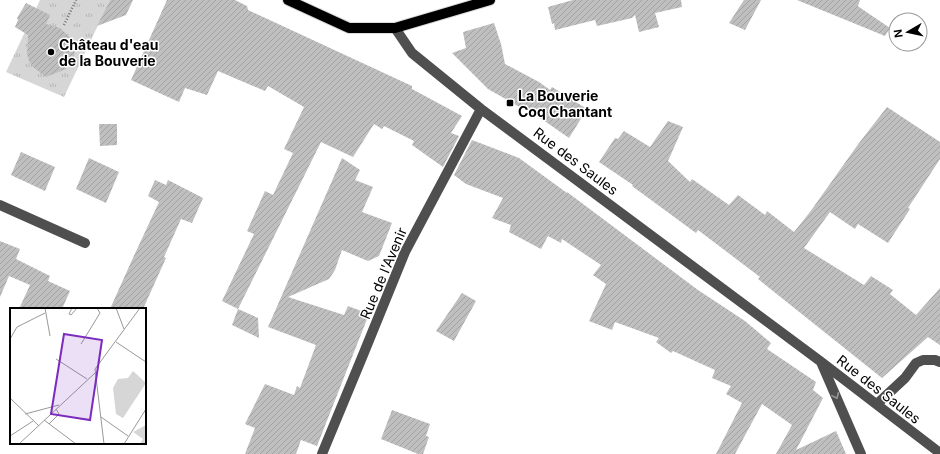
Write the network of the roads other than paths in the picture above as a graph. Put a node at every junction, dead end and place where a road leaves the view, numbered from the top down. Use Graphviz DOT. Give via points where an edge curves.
graph roads {
  1 [pos="288,0"];
  2 [pos="490,0"];
  3 [pos="395,28"];
  4 [pos="481,109"];
  5 [pos="0,205"];
  6 [pos="85,243"];
  7 [pos="820,361"];
  8 [pos="940,362"];
  9 [pos="877,404"];
  10 [pos="940,453"];
  11 [pos="322,454"];
  12 [pos="861,454"];
  1 -- 3 [label="main road" via="349,28"];
  2 -- 3 [label="main road"];
  3 -- 4 [label="street, Rue des Saules" via="412,53"];
  4 -- 7 [label="street, Rue des Saules"];
  4 -- 11 [label="street, Rue de l'Avenir" via="405,252"];
  5 -- 6 [label="street"];
  7 -- 9 [label="street, Rue des Saules"];
  7 -- 12 [label="street, Rue des Saules, one-way"];
  8 -- 9 [label="street" via="923,360 916,363 906,378"];
  9 -- 10 [label="street, Rue des Saules"];
}
